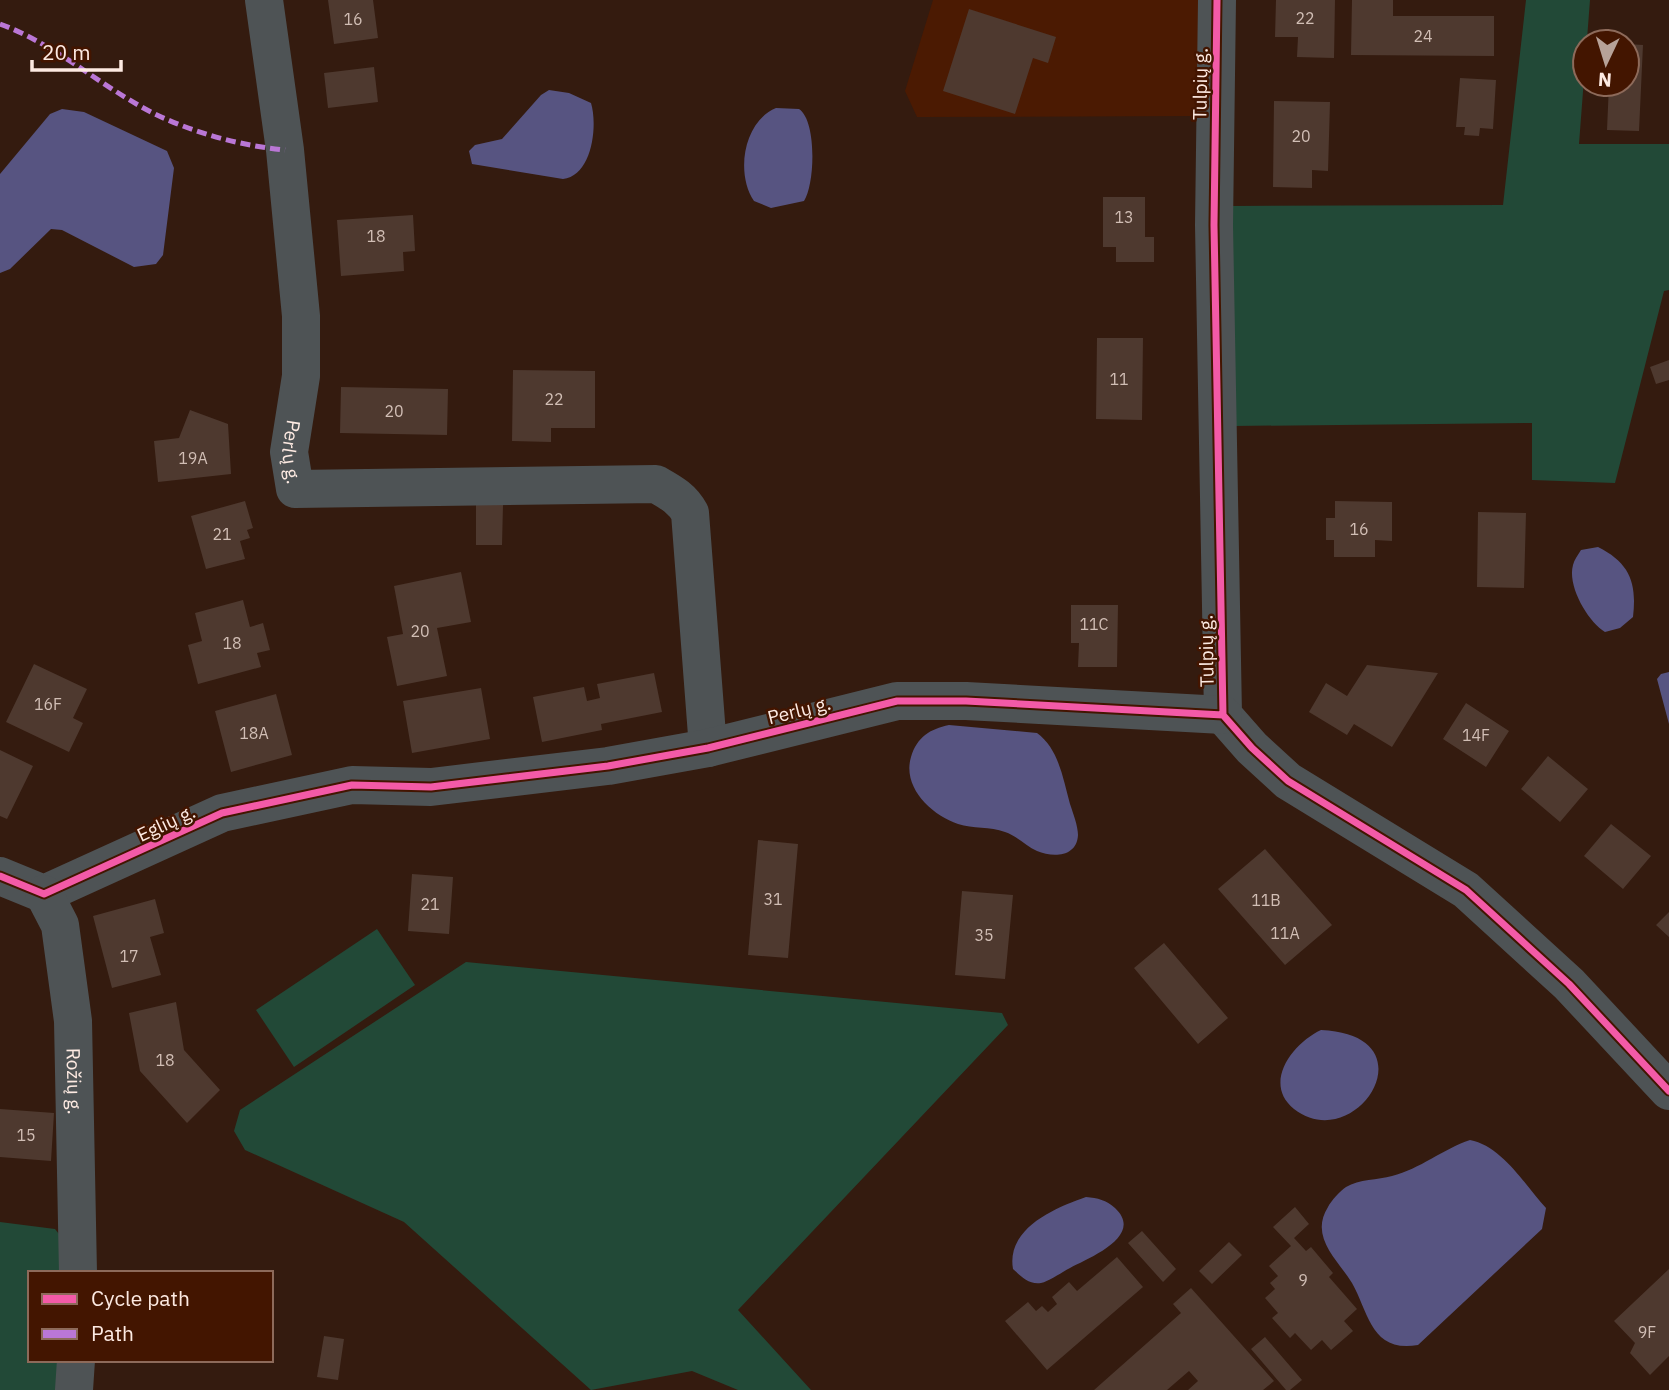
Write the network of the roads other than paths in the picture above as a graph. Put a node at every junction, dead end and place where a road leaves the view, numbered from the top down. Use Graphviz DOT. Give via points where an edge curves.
graph roads {
  1 [pos="264,0"];
  2 [pos="1217,0"];
  3 [pos="1223,715"];
  4 [pos="708,748"];
  5 [pos="0,876"];
  6 [pos="44,894"];
  7 [pos="1669,1091"];
  8 [pos="78,1271"];
  9 [pos="76,1362"];
  10 [pos="74,1390"];
  1 -- 4 [label="street, Perlų g." via="301,316 301,376 289,452 295,489 656,484 673,493 690,513"];
  2 -- 3 [label="street, Tulpių g." via="1214,225"];
  3 -- 4 [label="street, Perlų g." via="897,701"];
  3 -- 7 [label="street, Tulpių g." via="1288,781 1466,890 1569,984"];
  4 -- 6 [label="street, Eglių g." via="608,766 431,788 352,785 222,813"];
  5 -- 6 [label="street"];
  6 -- 8 [label="street, Rožių g." via="60,925 74,1021"];
  9 -- 10 [label="street"];
}
